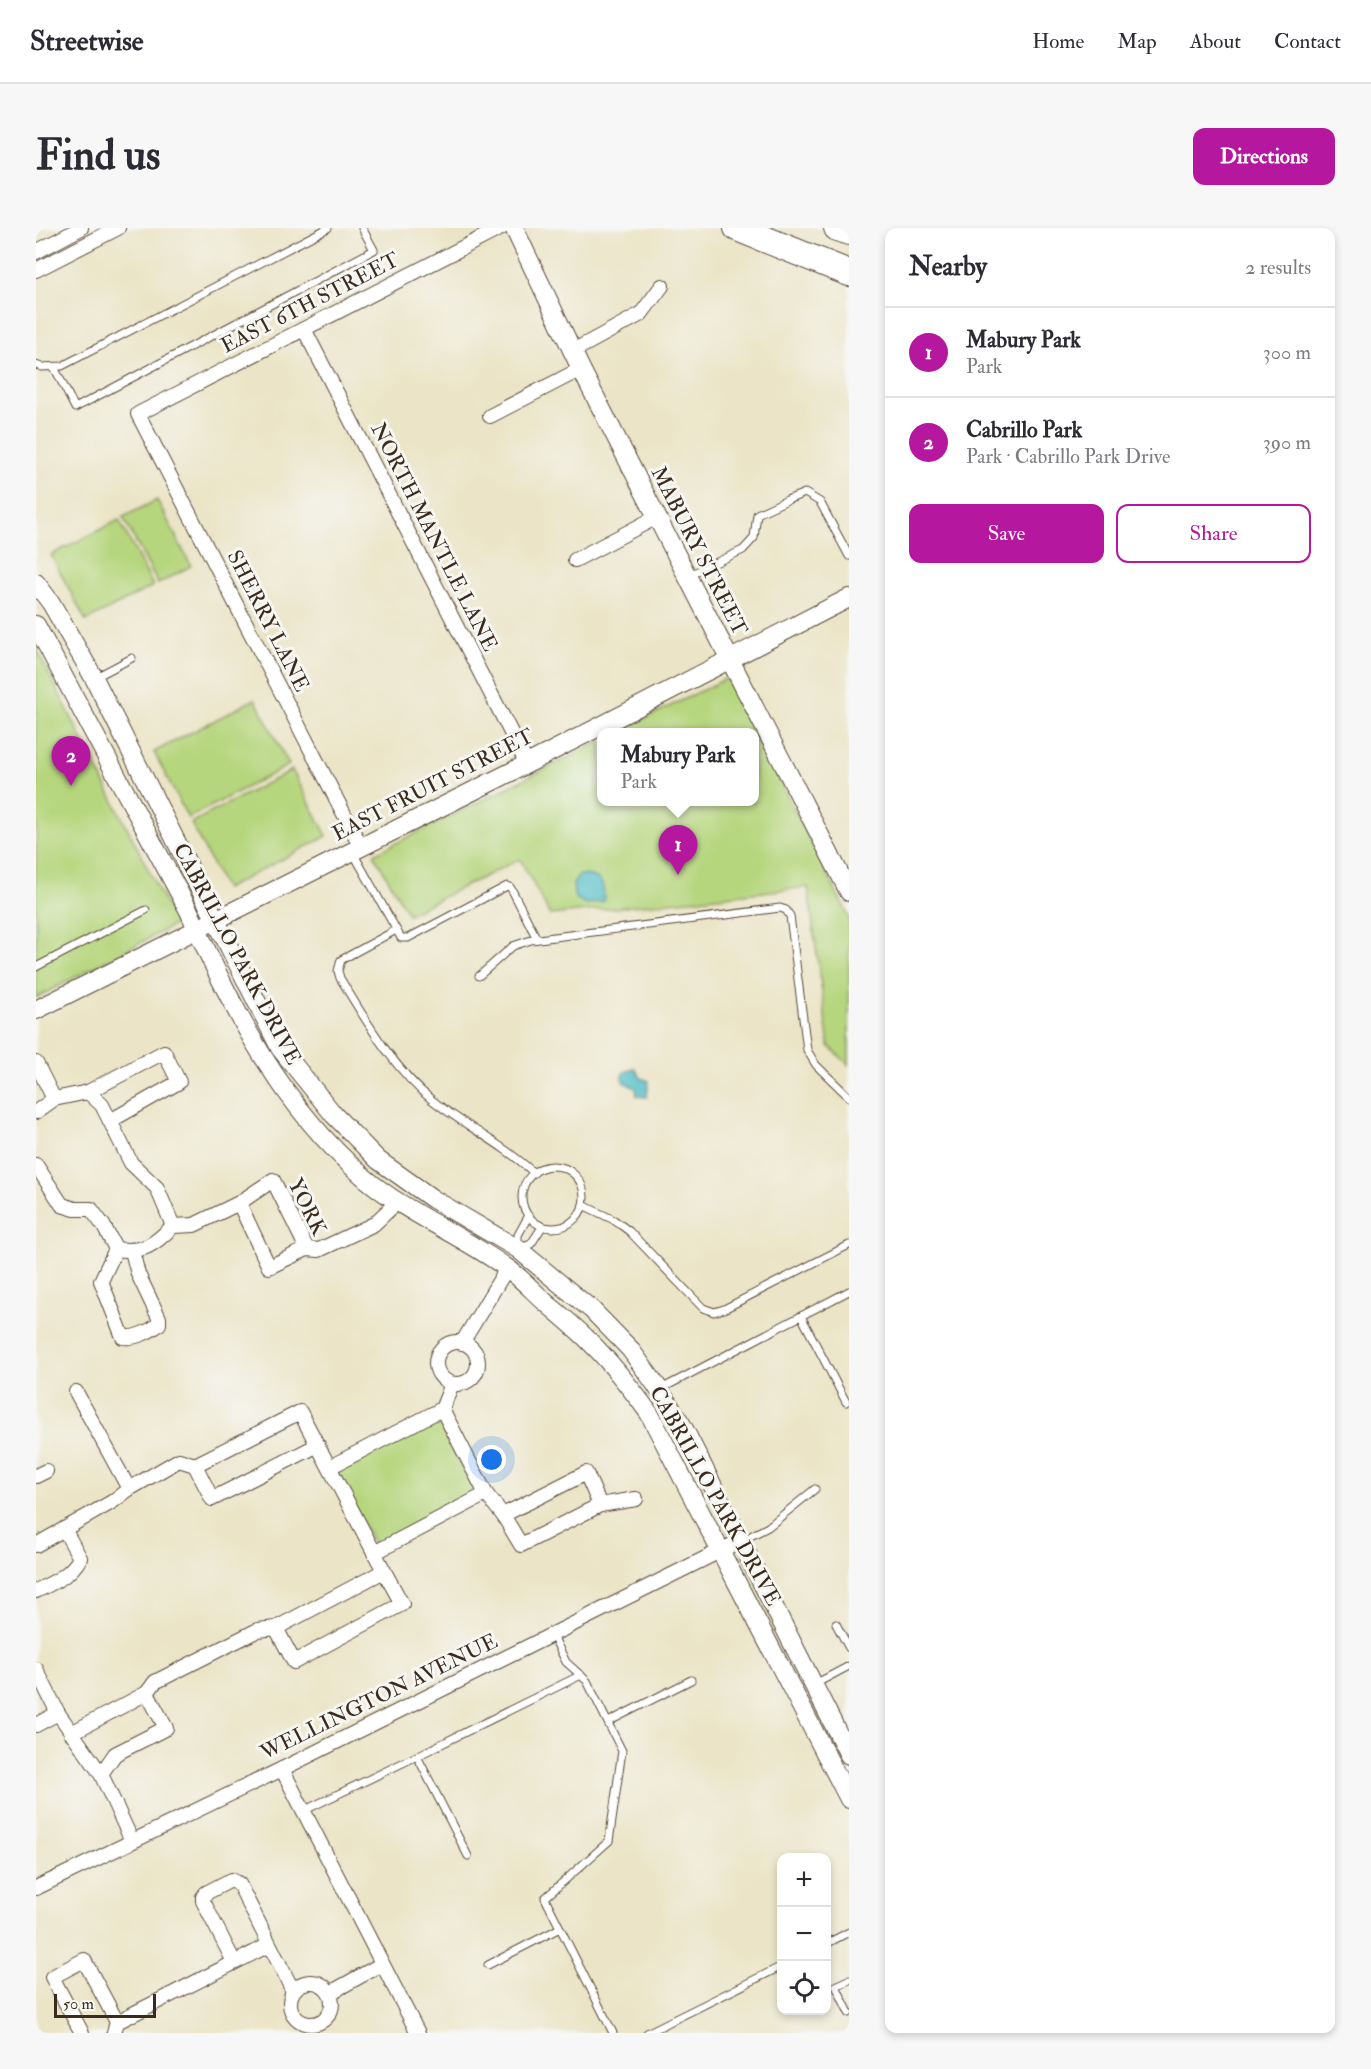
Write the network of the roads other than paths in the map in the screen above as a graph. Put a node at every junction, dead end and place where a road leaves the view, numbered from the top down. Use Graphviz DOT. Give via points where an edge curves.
graph roads {
  1 [pos="118,228"];
  2 [pos="328,228"];
  3 [pos="362,228"];
  4 [pos="501,228"];
  5 [pos="514,228"];
  6 [pos="737,228"];
  7 [pos="837,228"];
  8 [pos="849,232"];
  9 [pos="90,234"];
  10 [pos="36,252"];
  11 [pos="36,270"];
  12 [pos="849,273"];
  13 [pos="662,286"];
  14 [pos="304,329"];
  15 [pos="573,351"];
  16 [pos="54,367"];
  17 [pos="38,368"];
  18 [pos="581,369"];
  19 [pos="138,414"];
  20 [pos="490,416"];
  21 [pos="657,517"];
  22 [pos="849,556"];
  23 [pos="575,560"];
  24 [pos="687,576"];
  25 [pos="36,582"];
  26 [pos="849,598"];
  27 [pos="36,625"];
  28 [pos="132,658"];
  29 [pos="729,661"];
  30 [pos="94,678"];
  31 [pos="72,690"];
  32 [pos="597,728"];
  33 [pos="598,728"];
  34 [pos="527,764"];
  35 [pos="356,849"];
  36 [pos="849,892"];
  37 [pos="146,910"];
  38 [pos="216,920"];
  39 [pos="197,930"];
  40 [pos="396,930"];
  41 [pos="537,939"];
  42 [pos="36,967"];
  43 [pos="479,976"];
  44 [pos="36,1010"];
  45 [pos="36,1063"];
  46 [pos="88,1092"];
  47 [pos="849,1096"];
  48 [pos="54,1099"];
  49 [pos="36,1112"];
  50 [pos="110,1121"];
  51 [pos="36,1165"];
  52 [pos="534,1173"];
  53 [pos="397,1202"];
  54 [pos="239,1203"];
  55 [pos="584,1205"];
  56 [pos="528,1217"];
  57 [pos="173,1226"];
  58 [pos="542,1227"];
  59 [pos="849,1245"];
  60 [pos="307,1249"];
  61 [pos="518,1249"];
  62 [pos="116,1250"];
  63 [pos="132,1251"];
  64 [pos="507,1268"];
  65 [pos="849,1291"];
  66 [pos="801,1316"];
  67 [pos="462,1343"];
  68 [pos="452,1384"];
  69 [pos="659,1390"];
  70 [pos="76,1392"];
  71 [pos="846,1402"];
  72 [pos="442,1409"];
  73 [pos="318,1445"];
  74 [pos="195,1466"];
  75 [pos="330,1467"];
  76 [pos="129,1489"];
  77 [pos="815,1489"];
  78 [pos="486,1494"];
  79 [pos="636,1499"];
  80 [pos="600,1505"];
  81 [pos="503,1515"];
  82 [pos="64,1529"];
  83 [pos="740,1541"];
  84 [pos="36,1545"];
  85 [pos="721,1550"];
  86 [pos="374,1553"];
  87 [pos="384,1571"];
  88 [pos="36,1591"];
  89 [pos="836,1623"];
  90 [pos="276,1628"];
  91 [pos="552,1634"];
  92 [pos="849,1648"];
  93 [pos="849,1666"];
  94 [pos="36,1669"];
  95 [pos="581,1675"];
  96 [pos="691,1680"];
  97 [pos="813,1685"];
  98 [pos="147,1692"];
  99 [pos="58,1713"];
  100 [pos="608,1722"];
  101 [pos="36,1725"];
  102 [pos="71,1733"];
  103 [pos="849,1755"];
  104 [pos="417,1756"];
  105 [pos="282,1769"];
  106 [pos="101,1774"];
  107 [pos="849,1799"];
  108 [pos="303,1811"];
  109 [pos="132,1841"];
  110 [pos="468,1856"];
  111 [pos="36,1888"];
  112 [pos="560,1928"];
  113 [pos="849,1932"];
  114 [pos="831,1941"];
  115 [pos="268,1945"];
  116 [pos="234,1962"];
  117 [pos="382,1964"];
  118 [pos="488,1965"];
  119 [pos="777,1968"];
  120 [pos="849,1980"];
  121 [pos="293,1991"];
  122 [pos="330,1993"];
  123 [pos="849,2013"];
  124 [pos="116,2027"];
  125 [pos="314,2028"];
  126 [pos="82,2033"];
  127 [pos="418,2033"];
  128 [pos="613,2033"];
  129 [pos="647,2033"];
  1 -- 9 [label="street"];
  2 -- 16 [label="lane"];
  3 -- 16 [label="lane" via="374,250 75,408"];
  4 -- 14 [label="street, EAST 6TH STREET"];
  5 -- 15 [label="street, MABURY STREET"];
  6 -- 12 [label="highway"];
  7 -- 8 [label="highway"];
  9 -- 10 [label="street"];
  9 -- 11 [label="street"];
  13 -- 15 [label="street" via="641,314"];
  14 -- 19 [label="street, EAST 6TH STREET"];
  14 -- 34 [label="street, NORTH MANTLE LANE"];
  15 -- 18 [label="street, MABURY STREET"];
  16 -- 17 [label="lane"];
  18 -- 20 [label="street"];
  18 -- 21 [label="street, MABURY STREET"];
  19 -- 35 [label="street, SHERRY LANE"];
  21 -- 23 [label="street"];
  21 -- 24 [label="street, MABURY STREET"];
  22 -- 24 [label="lane" via="820,502 805,494 757,514 754,538 743,550"];
  24 -- 29 [label="street, MABURY STREET"];
  25 -- 30 [label="street, CABRILLO PARK DRIVE"];
  26 -- 29 [label="street, EAST FRUIT STREET"];
  27 -- 31 [label="street, CABRILLO PARK DRIVE"];
  28 -- 30 [label="lane"];
  29 -- 33 [label="street, EAST FRUIT STREET"];
  29 -- 36 [label="street, MABURY STREET"];
  30 -- 31 [label="street"];
  30 -- 38 [label="street, CABRILLO PARK DRIVE"];
  31 -- 39 [label="street, CABRILLO PARK DRIVE"];
  32 -- 34 [label="street, EAST FRUIT STREET"];
  34 -- 35 [label="street, EAST FRUIT STREET"];
  35 -- 38 [label="street, EAST FRUIT STREET"];
  35 -- 40 [label="lane"];
  37 -- 42 [label="lane"];
  38 -- 39 [label="street, EAST FRUIT STREET"];
  38 -- 61 [label="street, CABRILLO PARK DRIVE" via="280,1048 334,1115 387,1167 433,1200"];
  39 -- 44 [label="street, EAST FRUIT STREET"];
  39 -- 53 [label="street, CABRILLO PARK DRIVE" via="257,1049 290,1098 325,1140"];
  40 -- 41 [label="lane" via="401,938 408,938 507,886"];
  40 -- 52 [label="lane" via="341,960 340,978 389,1054 431,1099"];
  41 -- 43 [label="lane" via="513,946"];
  41 -- 47 [label="lane" via="786,910 790,916 807,1050 816,1065"];
  45 -- 48 [label="street"];
  46 -- 48 [label="street"];
  46 -- 50 [label="street" via="102,1105"];
  46 -- 50 [label="street" via="164,1052 179,1082"];
  48 -- 49 [label="street"];
  50 -- 57 [label="street" via="131,1163 157,1188"];
  51 -- 62 [label="street" via="62,1205 91,1209"];
  52 -- 55 [label="lane" via="552,1166 570,1171 582,1186"];
  52 -- 56 [label="lane" via="521,1198"];
  53 -- 60 [label="street" via="374,1224 319,1250"];
  53 -- 64 [label="street, CABRILLO PARK DRIVE"];
  54 -- 57 [label="street, YORK" via="194,1225"];
  54 -- 60 [label="street, YORK" via="269,1268"];
  54 -- 60 [label="street, YORK" via="273,1180"];
  55 -- 58 [label="lane" via="572,1222 563,1227"];
  55 -- 59 [label="lane" via="629,1231 703,1308 714,1312"];
  56 -- 58 [label="lane"];
  56 -- 61 [label="lane" via="518,1235"];
  57 -- 63 [label="street, YORK" via="158,1240"];
  58 -- 61 [label="lane" via="531,1244"];
  61 -- 69 [label="street, CABRILLO PARK DRIVE" via="592,1310 630,1349"];
  62 -- 63 [label="street, YORK"];
  62 -- 63 [label="street" via="101,1281 123,1337 130,1338 159,1324"];
  64 -- 67 [label="street"];
  64 -- 85 [label="street, CABRILLO PARK DRIVE" via="621,1375 649,1413"];
  65 -- 66 [label="lane"];
  66 -- 69 [label="lane"];
  66 -- 71 [label="lane"];
  67 -- 68 [label="street" via="474,1352 476,1372 466,1382"];
  67 -- 68 [label="street" via="444,1347 437,1358 438,1371"];
  68 -- 72 [label="street"];
  69 -- 83 [label="street, CABRILLO PARK DRIVE" via="682,1425"];
  70 -- 76 [label="street"];
  72 -- 75 [label="street"];
  72 -- 78 [label="street"];
  73 -- 74 [label="street" via="300,1412"];
  73 -- 74 [label="street" via="212,1499"];
  73 -- 75 [label="street"];
  74 -- 76 [label="street" via="179,1460"];
  75 -- 86 [label="street"];
  76 -- 82 [label="street"];
  77 -- 83 [label="lane" via="768,1527"];
  78 -- 81 [label="street"];
  78 -- 86 [label="street"];
  79 -- 80 [label="street"];
  80 -- 81 [label="street" via="522,1545"];
  80 -- 81 [label="street" via="586,1473"];
  82 -- 84 [label="street"];
  82 -- 88 [label="street" via="80,1558 66,1576"];
  83 -- 85 [label="street, WELLINGTON AVENUE"];
  83 -- 97 [label="street, CABRILLO PARK DRIVE"];
  85 -- 91 [label="street, WELLINGTON AVENUE"];
  85 -- 107 [label="street, CABRILLO PARK DRIVE"];
  86 -- 87 [label="street"];
  87 -- 90 [label="street"];
  87 -- 90 [label="street" via="402,1604 294,1662"];
  89 -- 92 [label="lane"];
  90 -- 98 [label="street" via="258,1630 155,1682"];
  91 -- 95 [label="lane" via="566,1662"];
  91 -- 105 [label="street, WELLINGTON AVENUE"];
  93 -- 97 [label="lane"];
  94 -- 99 [label="street"];
  95 -- 100 [label="lane"];
  95 -- 104 [label="lane"];
  96 -- 100 [label="lane"];
  97 -- 103 [label="street, CABRILLO PARK DRIVE"];
  98 -- 102 [label="street"];
  98 -- 106 [label="street" via="166,1728 115,1754"];
  99 -- 101 [label="street"];
  99 -- 102 [label="street"];
  100 -- 112 [label="lane" via="622,1751 609,1841 544,1898"];
  102 -- 106 [label="street"];
  104 -- 108 [label="lane"];
  104 -- 110 [label="lane"];
  105 -- 108 [label="street"];
  105 -- 109 [label="street, WELLINGTON AVENUE"];
  106 -- 109 [label="street"];
  108 -- 117 [label="street"];
  109 -- 111 [label="street, WELLINGTON AVENUE"];
  112 -- 118 [label="lane"];
  112 -- 128 [label="lane"];
  113 -- 114 [label="lane"];
  115 -- 116 [label="street"];
  115 -- 116 [label="street" via="239,1884 231,1880 206,1893 203,1901"];
  115 -- 121 [label="street"];
  116 -- 124 [label="street"];
  117 -- 122 [label="street"];
  117 -- 127 [label="street"];
  119 -- 129 [label="lane"];
  120 -- 123 [label="lane" via="836,1986"];
  121 -- 122 [label="street" via="300,1984 313,1982"];
  121 -- 125 [label="street" via="290,2002 294,2015"];
  122 -- 125 [label="street" via="332,2007"];
  124 -- 126 [label="street" via="84,1960 52,1977"];
}
